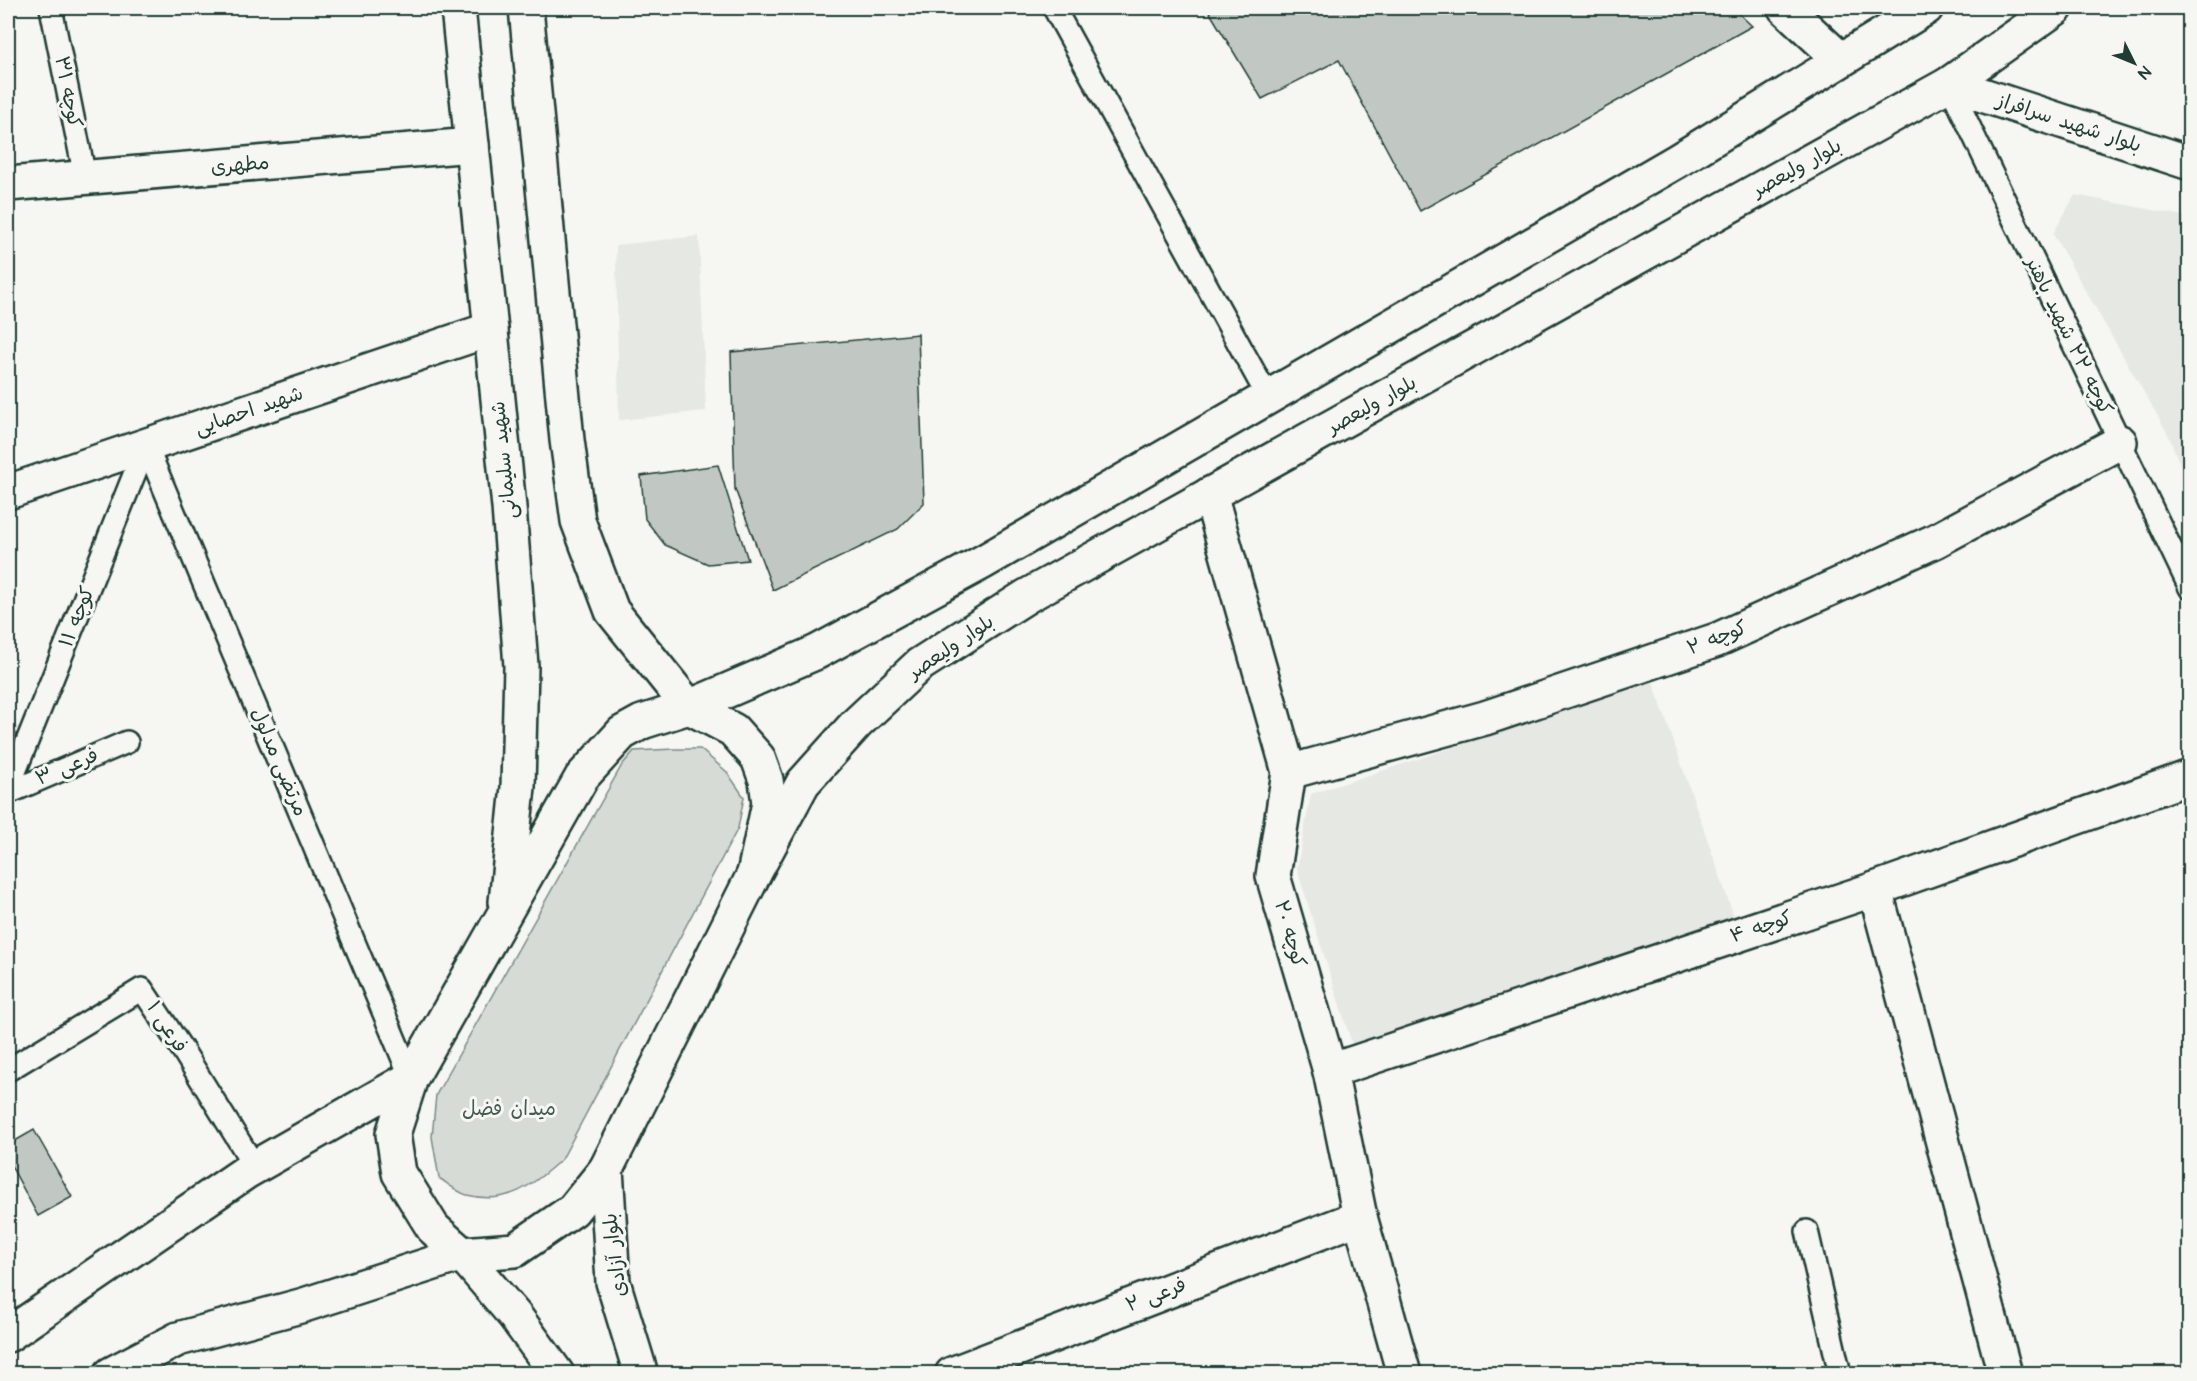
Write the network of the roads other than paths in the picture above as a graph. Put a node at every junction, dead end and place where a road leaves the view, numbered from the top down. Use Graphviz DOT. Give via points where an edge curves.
graph roads {
  1 [pos="51,8"];
  2 [pos="458,8"];
  3 [pos="526,8"];
  4 [pos="1054,8"];
  5 [pos="1785,8"];
  6 [pos="1926,8"];
  7 [pos="2056,8"];
  8 [pos="1840,59"];
  9 [pos="1948,84"];
  10 [pos="472,145"];
  11 [pos="2190,163"];
  12 [pos="85,177"];
  13 [pos="8,184"];
  14 [pos="491,329"];
  15 [pos="1268,398"];
  16 [pos="2120,442"];
  17 [pos="146,445"];
  18 [pos="8,492"];
  19 [pos="1210,494"];
  20 [pos="2190,588"];
  21 [pos="689,707"];
  22 [pos="127,742"];
  23 [pos="1289,772"];
  24 [pos="2190,777"];
  25 [pos="8,791"];
  26 [pos="754,874"];
  27 [pos="1875,889"];
  28 [pos="504,914"];
  29 [pos="8,1070"];
  30 [pos="1330,1071"];
  31 [pos="411,1078"];
  32 [pos="255,1167"];
  33 [pos="606,1169"];
  34 [pos="1360,1216"];
  35 [pos="1807,1231"];
  36 [pos="462,1254"];
  37 [pos="8,1335"];
  38 [pos="111,1374"];
  39 [pos="557,1374"];
  40 [pos="641,1374"];
  41 [pos="952,1374"];
  42 [pos="1404,1374"];
  43 [pos="1840,1374"];
  44 [pos="2005,1374"];
  1 -- 12 [label="lane, کوچه ۳۱"];
  2 -- 10 [label="main road, شهید سلیمانی"];
  3 -- 21 [label="main road" via="578,521 612,611"];
  4 -- 15 [label="lane"];
  5 -- 8 [label="main road"];
  6 -- 8 [label="main road"];
  7 -- 9 [label="main road, بلوار ولیعصر"];
  8 -- 15 [label="main road" via="1677,160"];
  9 -- 11 [label="main road, بلوار شهید سرافراز"];
  9 -- 16 [label="lane, کوچه ۲۲ شهید باهنر"];
  9 -- 19 [label="main road, بلوار ولیعصر"];
  10 -- 12 [label="main road, مطهری"];
  10 -- 14 [label="main road, شهید سلیمانی"];
  12 -- 13 [label="main road, مطهری"];
  14 -- 17 [label="main road, شهید احصایی"];
  14 -- 28 [label="main road, شهید سلیمانی" via="521,666 518,787"];
  15 -- 21 [label="main road" via="983,562 827,646"];
  16 -- 20 [label="lane, کوچه ۲۲ شهید باهنر"];
  16 -- 23 [label="main road, کوچه ۲" via="1935,542 1717,640 1485,718"];
  17 -- 18 [label="main road, شهید احصایی"];
  17 -- 25 [label="lane, کوچه ۱۱"];
  17 -- 31 [label="lane, مرتضی مدلول"];
  19 -- 23 [label="main road, کوچه ۲۰"];
  19 -- 26 [label="main road, بلوار ولیعصر" via="1027,596 919,666 856,724 803,783"];
  21 -- 26 [label="main road" via="733,730 758,758 769,803"];
  21 -- 28 [label="main road" via="642,722 608,747 582,777"];
  22 -- 25 [label="lane, فرعی ۳"];
  23 -- 30 [label="main road, کوچه ۲۰" via="1274,876"];
  24 -- 27 [label="main road, کوچه ۴"];
  26 -- 33 [label="main road"];
  27 -- 30 [label="main road, کوچه ۴"];
  27 -- 44 [label="main road"];
  28 -- 31 [label="main road"];
  29 -- 32 [label="lane, فرعی ۱" via="142,990"];
  30 -- 34 [label="main road, کوچه ۲۰"];
  31 -- 32 [label="main road"];
  31 -- 36 [label="main road" via="393,1134 399,1173 433,1228"];
  32 -- 37 [label="main road"];
  33 -- 36 [label="main road" via="573,1210 515,1250"];
  33 -- 40 [label="main road, بلوار آزادی" via="614,1282"];
  34 -- 41 [label="main road, فرعی ۲"];
  34 -- 42 [label="main road, کوچه ۲۰"];
  35 -- 43 [label="lane"];
  36 -- 38 [label="main road" via="304,1305 178,1339"];
  36 -- 39 [label="main road" via="515,1316"];
}
